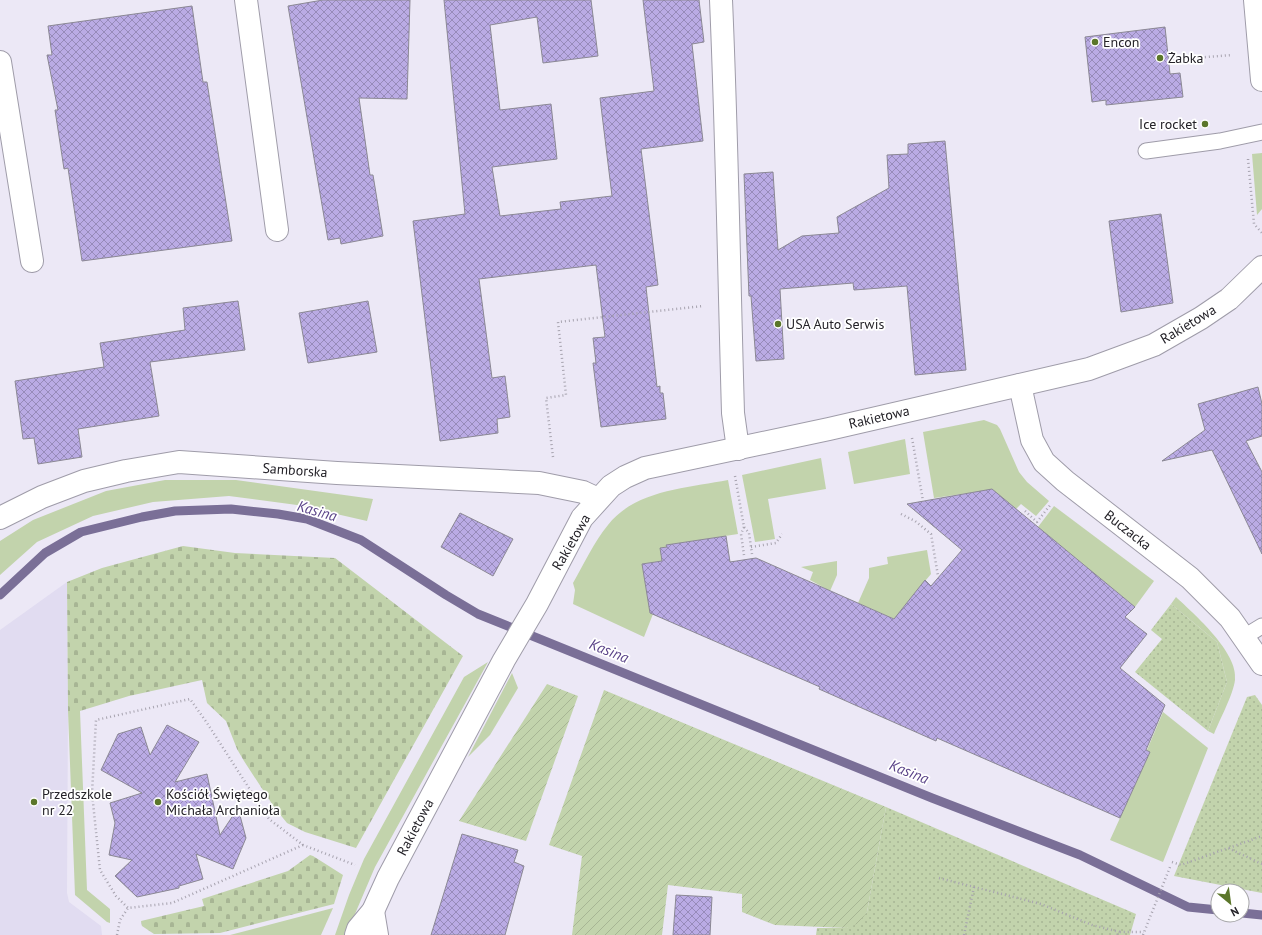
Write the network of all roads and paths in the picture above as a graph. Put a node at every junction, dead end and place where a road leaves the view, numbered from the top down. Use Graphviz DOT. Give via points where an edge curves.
graph roads {
  1 [pos="246,0"];
  2 [pos="721,0"];
  3 [pos="1254,0"];
  4 [pos="1259,34"];
  5 [pos="1233,55"];
  6 [pos="1169,60"];
  7 [pos="0,62"];
  8 [pos="1262,80"];
  9 [pos="1262,132"];
  10 [pos="1146,151"];
  11 [pos="277,230"];
  12 [pos="32,261"];
  13 [pos="1262,266"];
  14 [pos="730,305"];
  15 [pos="1020,385"];
  16 [pos="911,432"];
  17 [pos="738,449"];
  18 [pos="553,455"];
  19 [pos="734,472"];
  20 [pos="598,499"];
  21 [pos="1055,499"];
  22 [pos="923,501"];
  23 [pos="1025,511"];
  24 [pos="901,514"];
  25 [pos="0,518"];
  26 [pos="744,527"];
  27 [pos="782,534"];
  28 [pos="751,547"];
  29 [pos="752,554"];
  30 [pos="744,555"];
  31 [pos="938,576"];
  32 [pos="1253,631"];
  33 [pos="1262,664"];
  34 [pos="1262,836"];
  35 [pos="303,845"];
  36 [pos="1228,848"];
  37 [pos="1172,862"];
  38 [pos="355,864"];
  39 [pos="1262,864"];
  40 [pos="1170,867"];
  41 [pos="939,878"];
  42 [pos="974,887"];
  43 [pos="128,908"];
  44 [pos="373,911"];
  45 [pos="1120,932"];
  46 [pos="1143,934"];
  47 [pos="117,935"];
  48 [pos="356,935"];
  49 [pos="377,935"];
  50 [pos="964,935"];
  51 [pos="1117,935"];
  1 -- 11 [label="street"];
  2 -- 14 [label="street"];
  3 -- 4 [label="street"];
  4 -- 8 [label="street"];
  5 -- 6 [label="path"];
  7 -- 12 [label="street"];
  9 -- 10 [label="lane" via="1220,141"];
  13 -- 15 [label="street, Rakietowa" via="1229,299 1202,318 1154,345 1089,368"];
  14 -- 17 [label="street" via="733,413"];
  14 -- 18 [label="path" via="693,306 558,322 566,396 546,398"];
  15 -- 17 [label="street, Rakietowa"];
  15 -- 32 [label="street, Buczacka" via="1032,440 1044,462 1190,578 1230,618"];
  16 -- 22 [label="path"];
  17 -- 20 [label="street, Rakietowa" via="645,468 611,486"];
  19 -- 26 [label="path"];
  20 -- 25 [label="street, Samborska" via="583,492 539,483 179,462 84,481 42,497"];
  20 -- 44 [label="street, Rakietowa" via="582,518 504,660"];
  21 -- 23 [label="path" via="1037,522"];
  24 -- 31 [label="path" via="931,534"];
  26 -- 28 [label="path" via="749,533"];
  26 -- 30 [label="path" via="741,534"];
  27 -- 28 [label="path" via="776,543"];
  28 -- 29 [label="path"];
  32 -- 33 [label="street, Buczacka"];
  34 -- 36 [label="path"];
  35 -- 38 [label="path"];
  35 -- 43 [label="path" via="172,903"];
  35 -- 43 [label="path" via="269,819 190,699 96,720 92,793 100,870 116,896"];
  36 -- 37 [label="path" via="1181,866"];
  36 -- 39 [label="path"];
  40 -- 46 [label="path"];
  41 -- 42 [label="path"];
  42 -- 45 [label="path" via="1041,904 1092,925"];
  42 -- 50 [label="path"];
  43 -- 47 [label="path" via="120,920"];
  44 -- 48 [label="street, Rakietowa"];
  44 -- 49 [label="street"];
  45 -- 46 [label="path"];
  45 -- 51 [label="path"];
}
